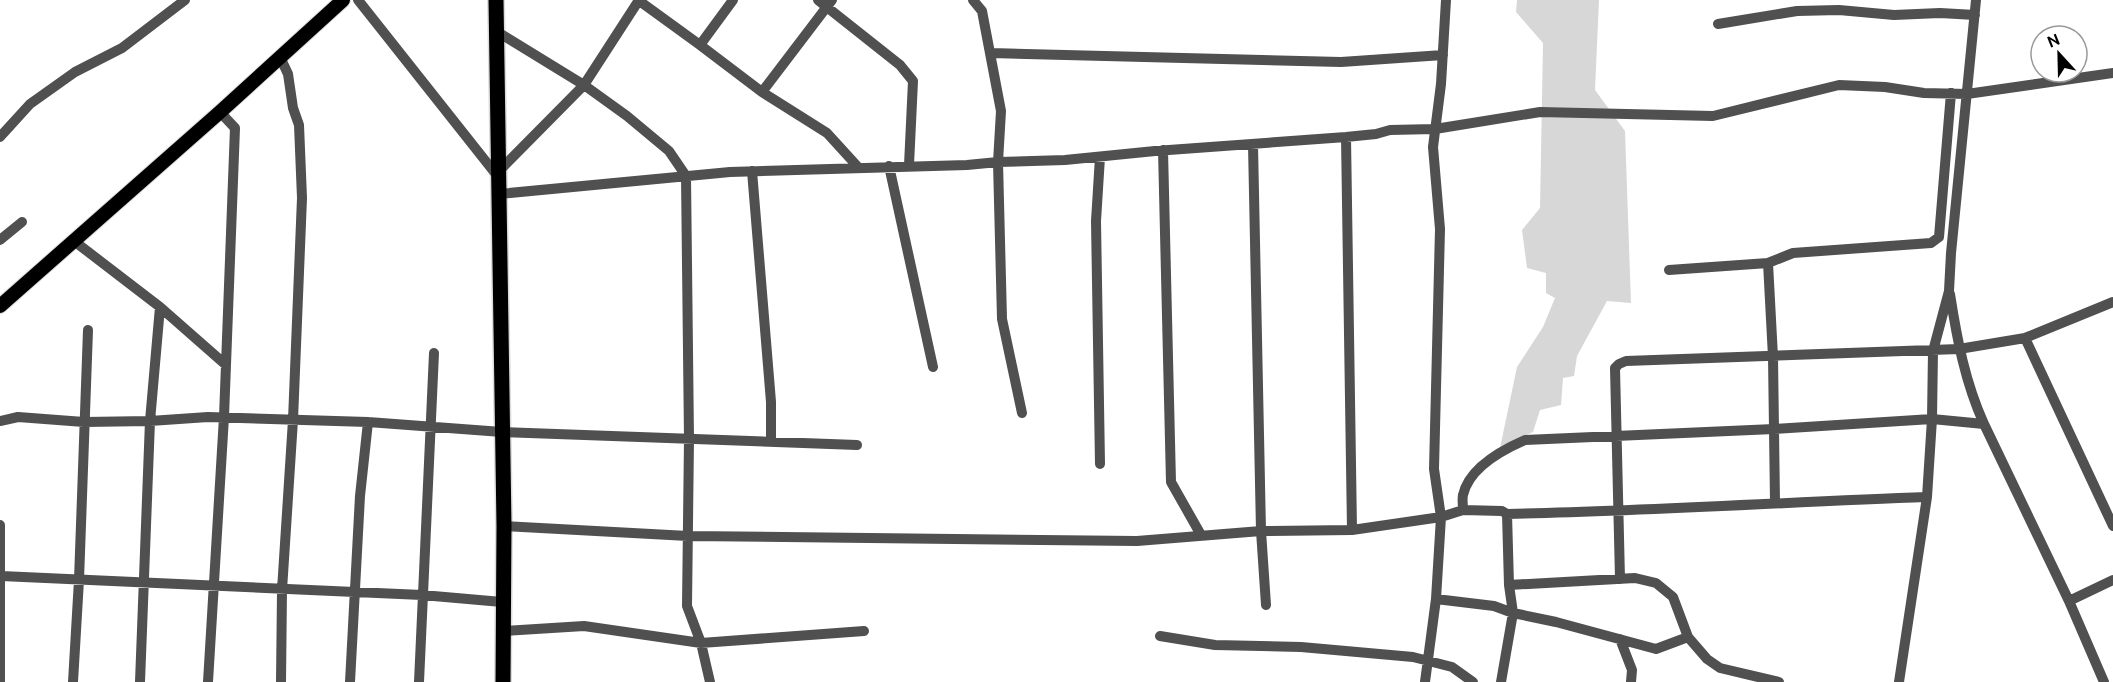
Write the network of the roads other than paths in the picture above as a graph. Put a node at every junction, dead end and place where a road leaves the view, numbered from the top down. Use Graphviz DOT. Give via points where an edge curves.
graph roads {
  1 [pos="185,0"];
  2 [pos="343,0"];
  3 [pos="358,0"];
  4 [pos="496,0"];
  5 [pos="639,0"];
  6 [pos="733,0"];
  7 [pos="973,0"];
  8 [pos="1446,0"];
  9 [pos="1976,0"];
  10 [pos="826,2"];
  11 [pos="983,5"];
  12 [pos="1975,15"];
  13 [pos="1719,24"];
  14 [pos="496,31"];
  15 [pos="700,45"];
  16 [pos="991,53"];
  17 [pos="1443,55"];
  18 [pos="280,57"];
  19 [pos="2113,73"];
  20 [pos="584,85"];
  21 [pos="762,92"];
  22 [pos="1951,93"];
  23 [pos="1966,94"];
  24 [pos="220,112"];
  25 [pos="1435,129"];
  26 [pos="0,137"];
  27 [pos="1346,137"];
  28 [pos="1253,145"];
  29 [pos="1163,150"];
  30 [pos="1100,157"];
  31 [pos="998,162"];
  32 [pos="909,165"];
  33 [pos="889,166"];
  34 [pos="858,167"];
  35 [pos="752,171"];
  36 [pos="499,175"];
  37 [pos="686,176"];
  38 [pos="499,194"];
  39 [pos="22,222"];
  40 [pos="0,240"];
  41 [pos="74,241"];
  42 [pos="1768,263"];
  43 [pos="1669,270"];
  44 [pos="1949,291"];
  45 [pos="2113,302"];
  46 [pos="0,306"];
  47 [pos="160,307"];
  48 [pos="88,330"];
  49 [pos="2025,338"];
  50 [pos="1959,349"];
  51 [pos="1933,351"];
  52 [pos="435,353"];
  53 [pos="1773,357"];
  54 [pos="226,365"];
  55 [pos="933,367"];
  56 [pos="1022,413"];
  57 [pos="224,417"];
  58 [pos="1932,419"];
  59 [pos="293,420"];
  60 [pos="0,421"];
  61 [pos="150,421"];
  62 [pos="84,422"];
  63 [pos="368,422"];
  64 [pos="1984,424"];
  65 [pos="431,428"];
  66 [pos="1774,429"];
  67 [pos="502,432"];
  68 [pos="1616,435"];
  69 [pos="689,439"];
  70 [pos="771,442"];
  71 [pos="857,445"];
  72 [pos="1100,464"];
  73 [pos="1927,497"];
  74 [pos="1775,502"];
  75 [pos="1463,510"];
  76 [pos="1620,512"];
  77 [pos="1507,514"];
  78 [pos="1441,517"];
  79 [pos="0,525"];
  80 [pos="504,526"];
  81 [pos="2113,526"];
  82 [pos="1352,530"];
  83 [pos="1261,531"];
  84 [pos="1201,535"];
  85 [pos="688,536"];
  86 [pos="1,576"];
  87 [pos="1620,579"];
  88 [pos="79,580"];
  89 [pos="2113,580"];
  90 [pos="145,582"];
  91 [pos="1509,585"];
  92 [pos="215,586"];
  93 [pos="282,590"];
  94 [pos="355,592"];
  95 [pos="422,595"];
  96 [pos="1436,599"];
  97 [pos="2069,601"];
  98 [pos="502,602"];
  99 [pos="1266,605"];
  100 [pos="1513,613"];
  101 [pos="503,631"];
  102 [pos="864,631"];
  103 [pos="1160,636"];
  104 [pos="1688,637"];
  105 [pos="1620,639"];
  106 [pos="701,643"];
  107 [pos="1427,662"];
  108 [pos="1,677"];
  109 [pos="73,682"];
  110 [pos="140,682"];
  111 [pos="208,682"];
  112 [pos="281,682"];
  113 [pos="350,682"];
  114 [pos="419,682"];
  115 [pos="503,682"];
  116 [pos="710,682"];
  117 [pos="1425,682"];
  118 [pos="1473,682"];
  119 [pos="1501,682"];
  120 [pos="1631,682"];
  121 [pos="1779,682"];
  122 [pos="1899,682"];
  123 [pos="2104,682"];
  1 -- 26 [label="street" via="122,48 75,72 30,104"];
  2 -- 18 [label="main road"];
  3 -- 36 [label="street"];
  4 -- 14 [label="highway"];
  5 -- 15 [label="street"];
  5 -- 20 [label="street"];
  6 -- 15 [label="street"];
  7 -- 11 [label="street"];
  8 -- 17 [label="street"];
  9 -- 12 [label="street"];
  10 -- 21 [label="street"];
  10 -- 32 [label="street" via="900,65 913,81"];
  11 -- 16 [label="street"];
  12 -- 13 [label="street" via="1797,11"];
  12 -- 23 [label="street"];
  14 -- 20 [label="street"];
  14 -- 36 [label="highway"];
  15 -- 21 [label="street"];
  16 -- 17 [label="street" via="1341,62"];
  16 -- 31 [label="street" via="1001,111"];
  17 -- 25 [label="street"];
  18 -- 24 [label="main road"];
  18 -- 59 [label="street" via="288,74 299,125 302,198"];
  19 -- 23 [label="street"];
  20 -- 36 [label="street"];
  20 -- 37 [label="street" via="669,151"];
  21 -- 34 [label="street" via="827,133"];
  22 -- 23 [label="street"];
  22 -- 25 [label="street" via="1839,86 1713,116 1540,112"];
  22 -- 42 [label="street" via="1939,237 1931,243 1793,253"];
  23 -- 44 [label="street"];
  24 -- 41 [label="main road"];
  24 -- 54 [label="street" via="235,128"];
  25 -- 27 [label="street" via="1390,130"];
  25 -- 78 [label="street" via="1440,229 1434,469"];
  27 -- 28 [label="street"];
  27 -- 82 [label="street"];
  28 -- 29 [label="street"];
  28 -- 83 [label="street"];
  29 -- 30 [label="street"];
  29 -- 84 [label="street" via="1171,482"];
  30 -- 31 [label="street"];
  30 -- 72 [label="street" via="1096,221"];
  31 -- 32 [label="street"];
  31 -- 56 [label="street" via="1002,319"];
  32 -- 33 [label="street"];
  33 -- 34 [label="street"];
  33 -- 55 [label="street"];
  34 -- 35 [label="street"];
  35 -- 37 [label="street"];
  35 -- 70 [label="street"];
  36 -- 38 [label="highway"];
  37 -- 38 [label="street"];
  37 -- 69 [label="street"];
  38 -- 67 [label="highway"];
  39 -- 40 [label="street"];
  41 -- 46 [label="main road"];
  41 -- 47 [label="street"];
  42 -- 43 [label="street"];
  42 -- 53 [label="street"];
  44 -- 50 [label="street"];
  44 -- 51 [label="street"];
  45 -- 49 [label="street"];
  47 -- 54 [label="street"];
  47 -- 61 [label="street"];
  48 -- 62 [label="street"];
  49 -- 50 [label="street"];
  49 -- 81 [label="street"];
  50 -- 51 [label="street"];
  50 -- 64 [label="street" via="1971,395"];
  51 -- 53 [label="street"];
  51 -- 58 [label="street"];
  52 -- 65 [label="street"];
  53 -- 66 [label="street"];
  53 -- 68 [label="street" via="1618,364"];
  54 -- 57 [label="street"];
  57 -- 59 [label="street"];
  57 -- 61 [label="street"];
  57 -- 92 [label="street"];
  58 -- 64 [label="street"];
  58 -- 66 [label="street"];
  58 -- 73 [label="street"];
  59 -- 63 [label="street"];
  59 -- 93 [label="street"];
  60 -- 62 [label="street" via="18,417"];
  61 -- 62 [label="street"];
  61 -- 90 [label="street"];
  62 -- 88 [label="street"];
  63 -- 65 [label="street"];
  63 -- 94 [label="street"];
  64 -- 97 [label="street"];
  65 -- 67 [label="street"];
  65 -- 95 [label="street"];
  66 -- 68 [label="street"];
  66 -- 74 [label="street"];
  67 -- 69 [label="street"];
  67 -- 80 [label="highway"];
  68 -- 75 [label="street" via="1525,440 1508,447 1472,478 1463,495"];
  68 -- 76 [label="street"];
  69 -- 70 [label="street"];
  69 -- 85 [label="street"];
  70 -- 71 [label="street"];
  73 -- 74 [label="street"];
  73 -- 122 [label="street"];
  74 -- 76 [label="street"];
  75 -- 77 [label="street"];
  75 -- 78 [label="street"];
  76 -- 77 [label="street"];
  76 -- 87 [label="street"];
  77 -- 91 [label="street"];
  78 -- 82 [label="street"];
  78 -- 96 [label="street"];
  79 -- 86 [label="street"];
  80 -- 85 [label="street"];
  80 -- 98 [label="highway"];
  82 -- 83 [label="street"];
  83 -- 84 [label="street"];
  83 -- 99 [label="street"];
  84 -- 85 [label="street" via="1137,541"];
  85 -- 106 [label="street" via="687,606"];
  86 -- 88 [label="street"];
  86 -- 108 [label="street"];
  87 -- 91 [label="street"];
  87 -- 104 [label="street" via="1656,583 1673,597"];
  88 -- 90 [label="street"];
  88 -- 109 [label="street"];
  89 -- 97 [label="street"];
  90 -- 92 [label="street"];
  90 -- 110 [label="street"];
  91 -- 100 [label="street"];
  92 -- 93 [label="street"];
  92 -- 111 [label="street"];
  93 -- 94 [label="street"];
  93 -- 112 [label="street"];
  94 -- 95 [label="street"];
  94 -- 113 [label="street"];
  95 -- 98 [label="street"];
  95 -- 114 [label="street"];
  96 -- 100 [label="street" via="1477,603"];
  96 -- 107 [label="street"];
  97 -- 123 [label="street"];
  98 -- 101 [label="highway"];
  100 -- 105 [label="street"];
  100 -- 119 [label="street"];
  101 -- 106 [label="street" via="584,626"];
  101 -- 115 [label="highway"];
  102 -- 106 [label="street"];
  103 -- 107 [label="street" via="1215,645 1301,647 1413,657"];
  104 -- 105 [label="street" via="1656,650"];
  104 -- 121 [label="street" via="1720,668"];
  105 -- 120 [label="street" via="1632,670"];
  106 -- 116 [label="street"];
  107 -- 117 [label="street"];
  107 -- 118 [label="street" via="1452,667"];
}
